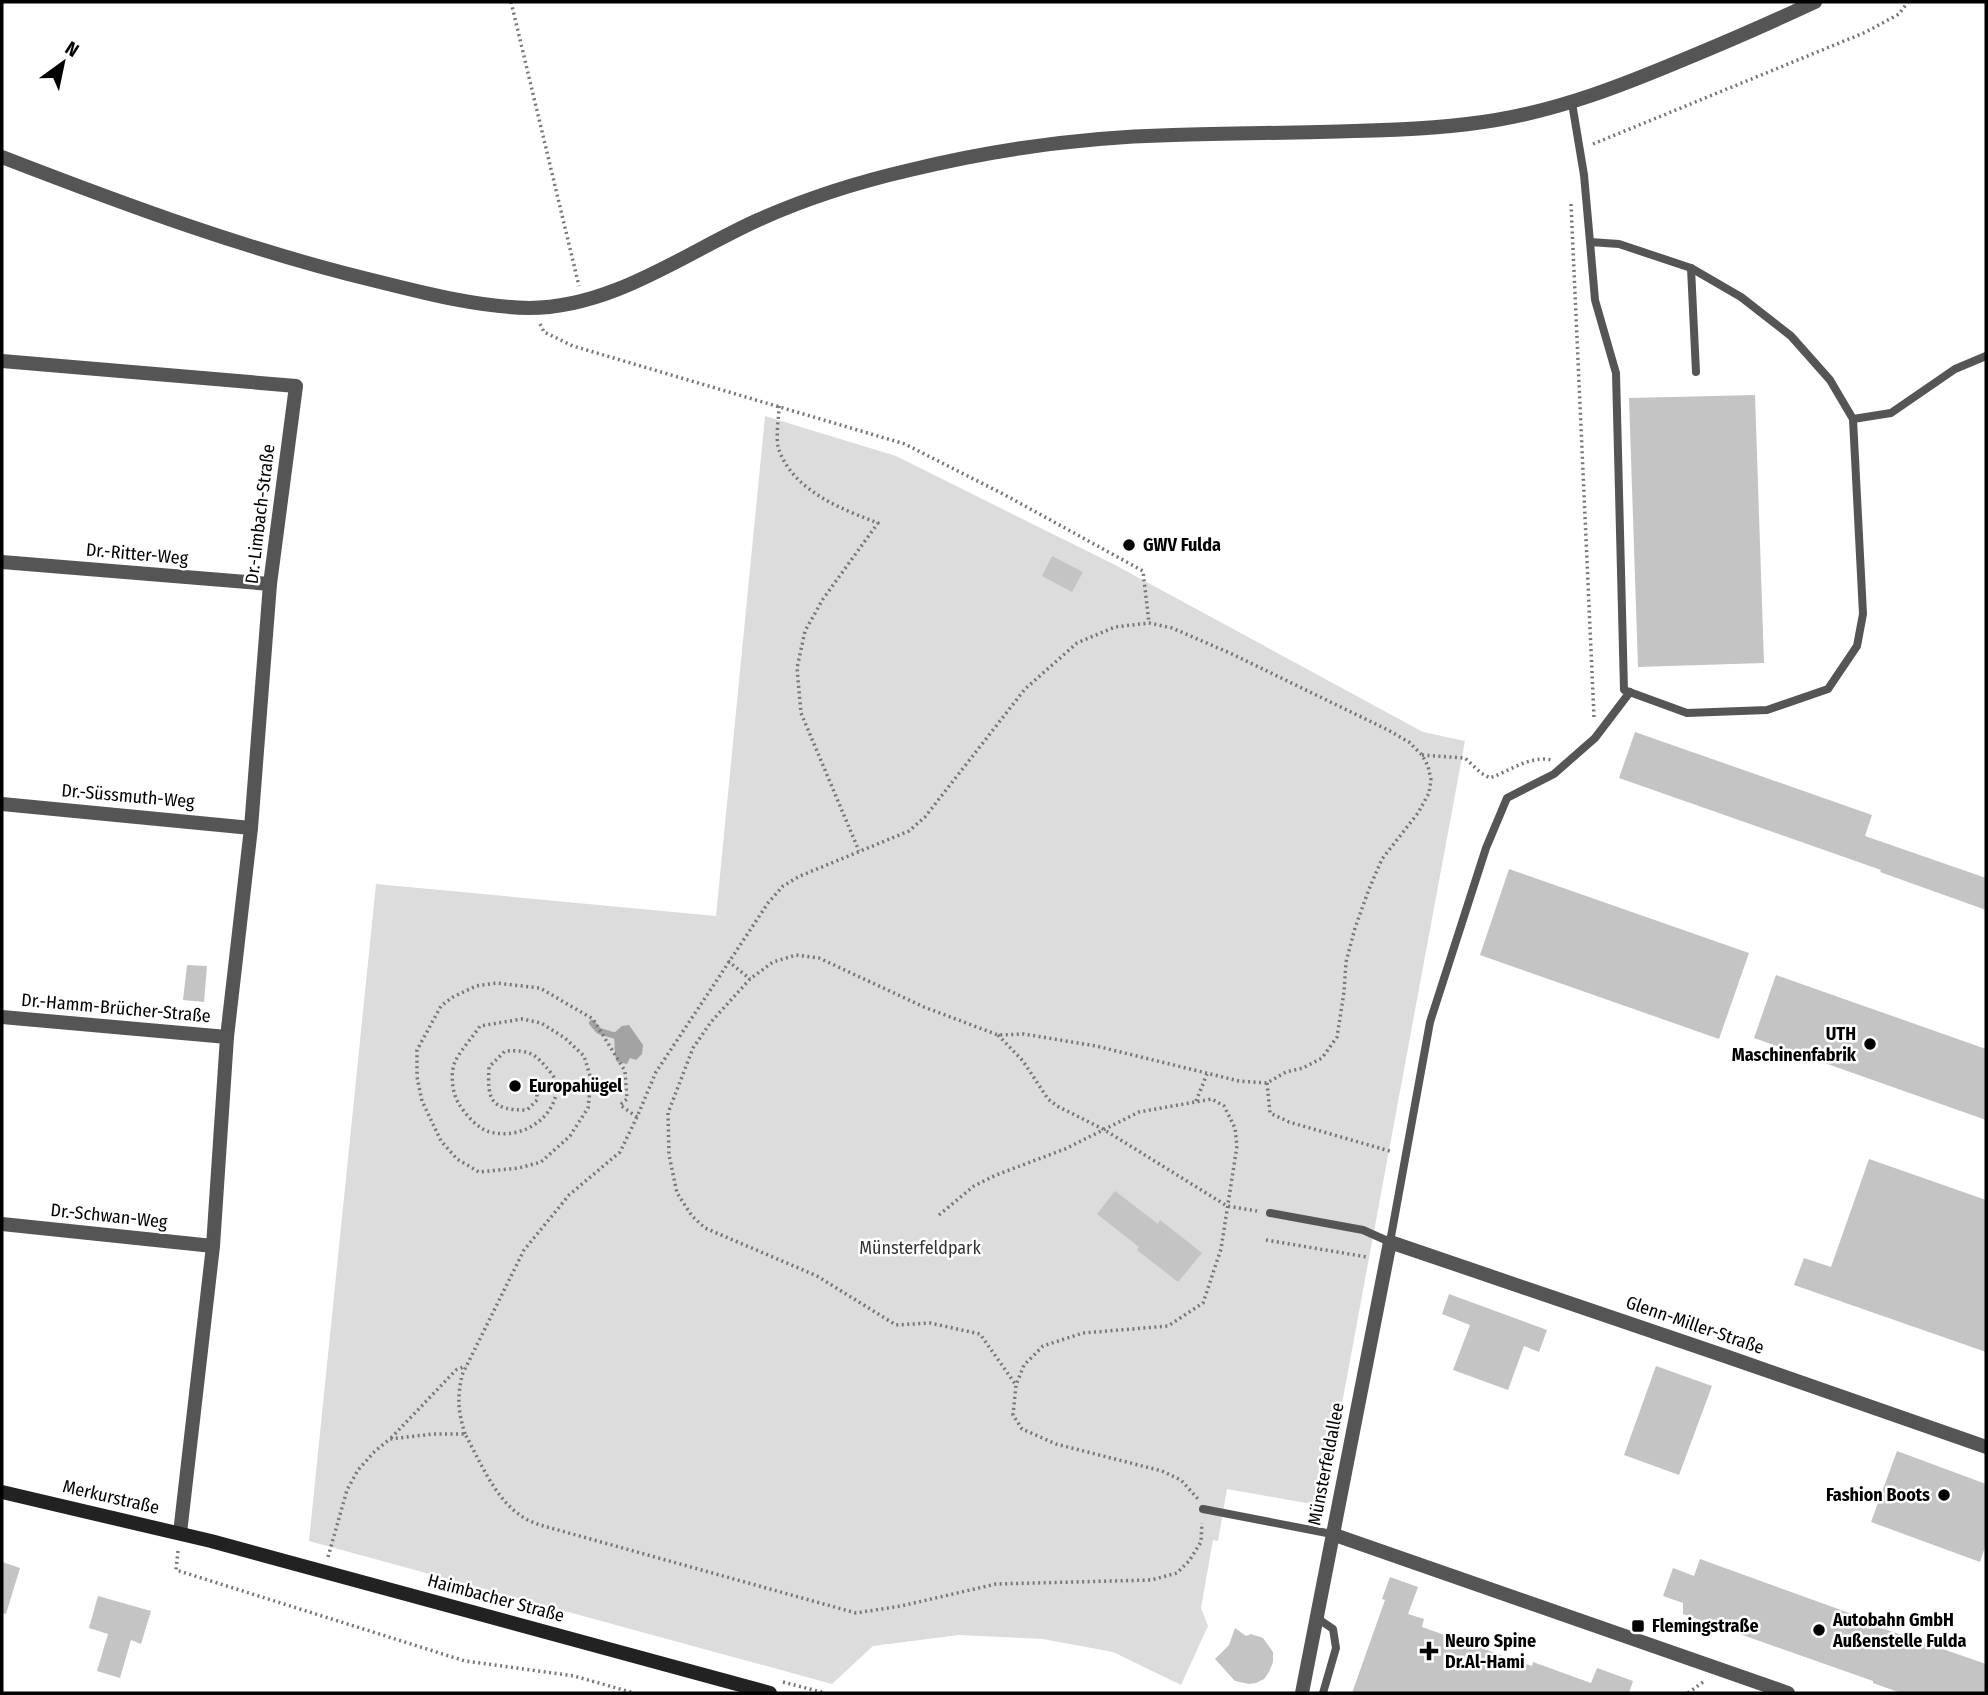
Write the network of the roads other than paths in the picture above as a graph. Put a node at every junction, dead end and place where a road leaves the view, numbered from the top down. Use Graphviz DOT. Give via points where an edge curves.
graph roads {
  1 [pos="1815,2"];
  2 [pos="1572,103"];
  3 [pos="2,156"];
  4 [pos="1590,242"];
  5 [pos="1691,268"];
  6 [pos="1986,356"];
  7 [pos="2,361"];
  8 [pos="1696,372"];
  9 [pos="1853,419"];
  10 [pos="2,562"];
  11 [pos="270,584"];
  12 [pos="1630,692"];
  13 [pos="2,804"];
  14 [pos="251,828"];
  15 [pos="2,1017"];
  16 [pos="227,1037"];
  17 [pos="1270,1213"];
  18 [pos="2,1224"];
  19 [pos="1390,1242"];
  20 [pos="213,1246"];
  21 [pos="1986,1447"];
  22 [pos="2,1492"];
  23 [pos="1203,1509"];
  24 [pos="180,1533"];
  25 [pos="1332,1534"];
  26 [pos="211,1541"];
  27 [pos="1317,1618"];
  28 [pos="769,1693"];
  29 [pos="1302,1693"];
  30 [pos="1323,1693"];
  31 [pos="1788,1693"];
  1 -- 2 [label="street" via="1651,74"];
  2 -- 3 [label="street" via="1451,126 1109,138 958,160 852,185 792,205 632,283 583,301 530,308 411,290 290,259"];
  2 -- 4 [label="lane"];
  4 -- 5 [label="lane" via="1619,244"];
  4 -- 12 [label="lane" via="1595,300 1616,373 1624,690"];
  5 -- 8 [label="lane"];
  5 -- 9 [label="lane" via="1741,297 1791,336 1830,380"];
  6 -- 9 [label="lane" via="1955,369 1891,413"];
  7 -- 11 [label="street, Dr.-Limbach-Straße" via="296,386"];
  9 -- 12 [label="lane" via="1863,614 1857,646 1828,689 1767,710 1687,713"];
  10 -- 11 [label="street, Dr.-Ritter-Weg"];
  11 -- 14 [label="street, Dr.-Limbach-Straße"];
  12 -- 19 [label="lane" via="1595,738 1565,765 1507,798 1486,848 1430,1023"];
  13 -- 14 [label="street, Dr.-Süssmuth-Weg"];
  14 -- 16 [label="street, Dr.-Limbach-Straße"];
  15 -- 16 [label="street, Dr.-Hamm-Brücher-Straße"];
  16 -- 20 [label="street, Dr.-Limbach-Straße"];
  17 -- 19 [label="lane" via="1363,1230"];
  18 -- 20 [label="street, Dr.-Schwan-Weg"];
  19 -- 21 [label="street, Glenn-Miller-Straße"];
  19 -- 25 [label="street, Münsterfeldallee"];
  20 -- 24 [label="street, Dr.-Limbach-Straße"];
  22 -- 24 [label="main road, Merkurstraße"];
  23 -- 25 [label="lane"];
  24 -- 26 [label="main road, Merkurstraße"];
  25 -- 27 [label="street, Münsterfeldallee"];
  25 -- 31 [label="street"];
  26 -- 28 [label="main road, Haimbacher Straße"];
  27 -- 29 [label="street, Münsterfeldallee"];
  27 -- 30 [label="lane" via="1333,1629 1336,1648"];
}
